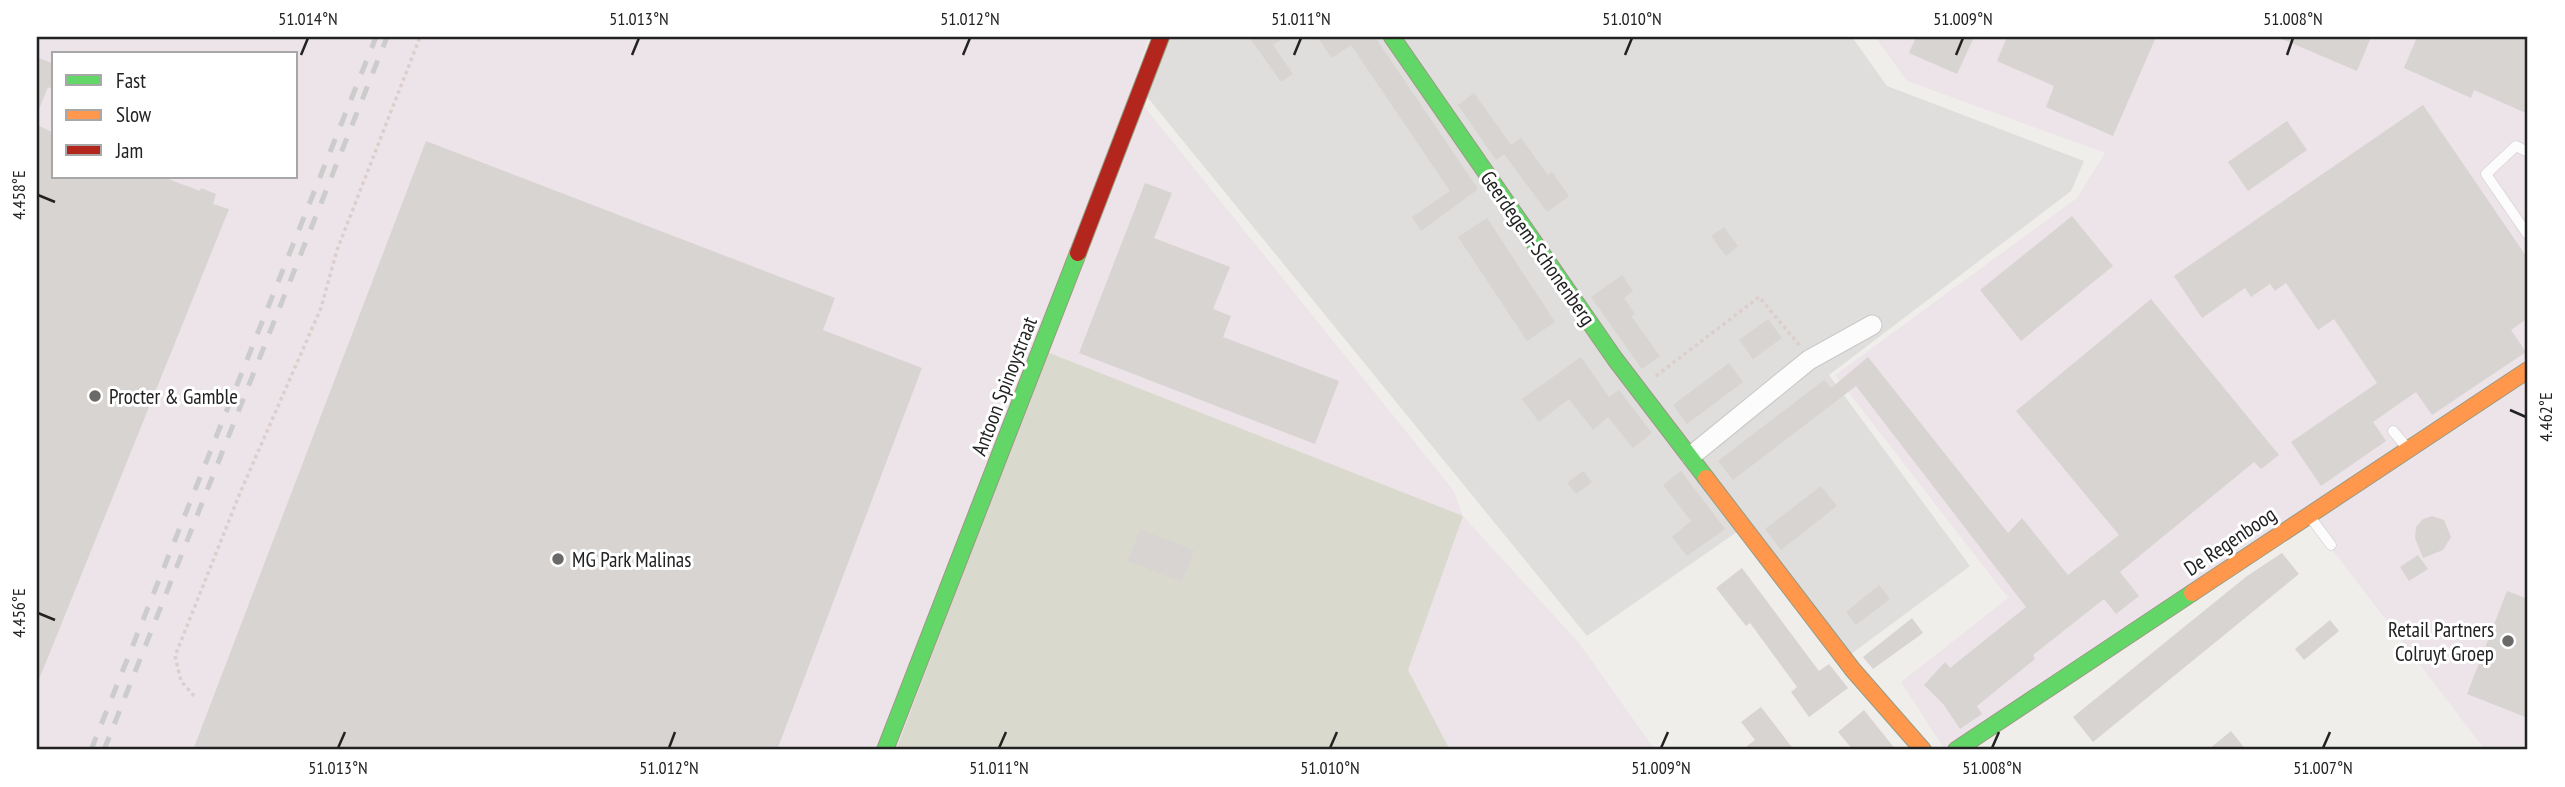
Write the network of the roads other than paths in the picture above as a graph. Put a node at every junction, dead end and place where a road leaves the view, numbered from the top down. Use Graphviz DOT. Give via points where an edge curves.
graph roads {
  1 [pos="1161,37"];
  2 [pos="1391,37"];
  3 [pos="2528,152"];
  4 [pos="2528,235"];
  5 [pos="1872,325"];
  6 [pos="2528,370"];
  7 [pos="2393,431"];
  8 [pos="2408,449"];
  9 [pos="1691,456"];
  10 [pos="2308,514"];
  11 [pos="2331,545"];
  12 [pos="885,750"];
  13 [pos="1923,750"];
  14 [pos="1956,750"];
  1 -- 12 [label="street, Antoon Spinoystraat"];
  2 -- 9 [label="street, Geerdegem-Schonenberg" via="1615,359"];
  3 -- 4 [label="lane" via="2516,146 2486,174"];
  5 -- 9 [label="street" via="1809,360"];
  6 -- 8 [label="street, De Regenboog"];
  7 -- 8 [label="lane"];
  8 -- 10 [label="street, De Regenboog"];
  9 -- 13 [label="street, Geerdegem-Schonenberg" via="1853,670"];
  10 -- 11 [label="lane"];
  10 -- 14 [label="street, De Regenboog"];
}
